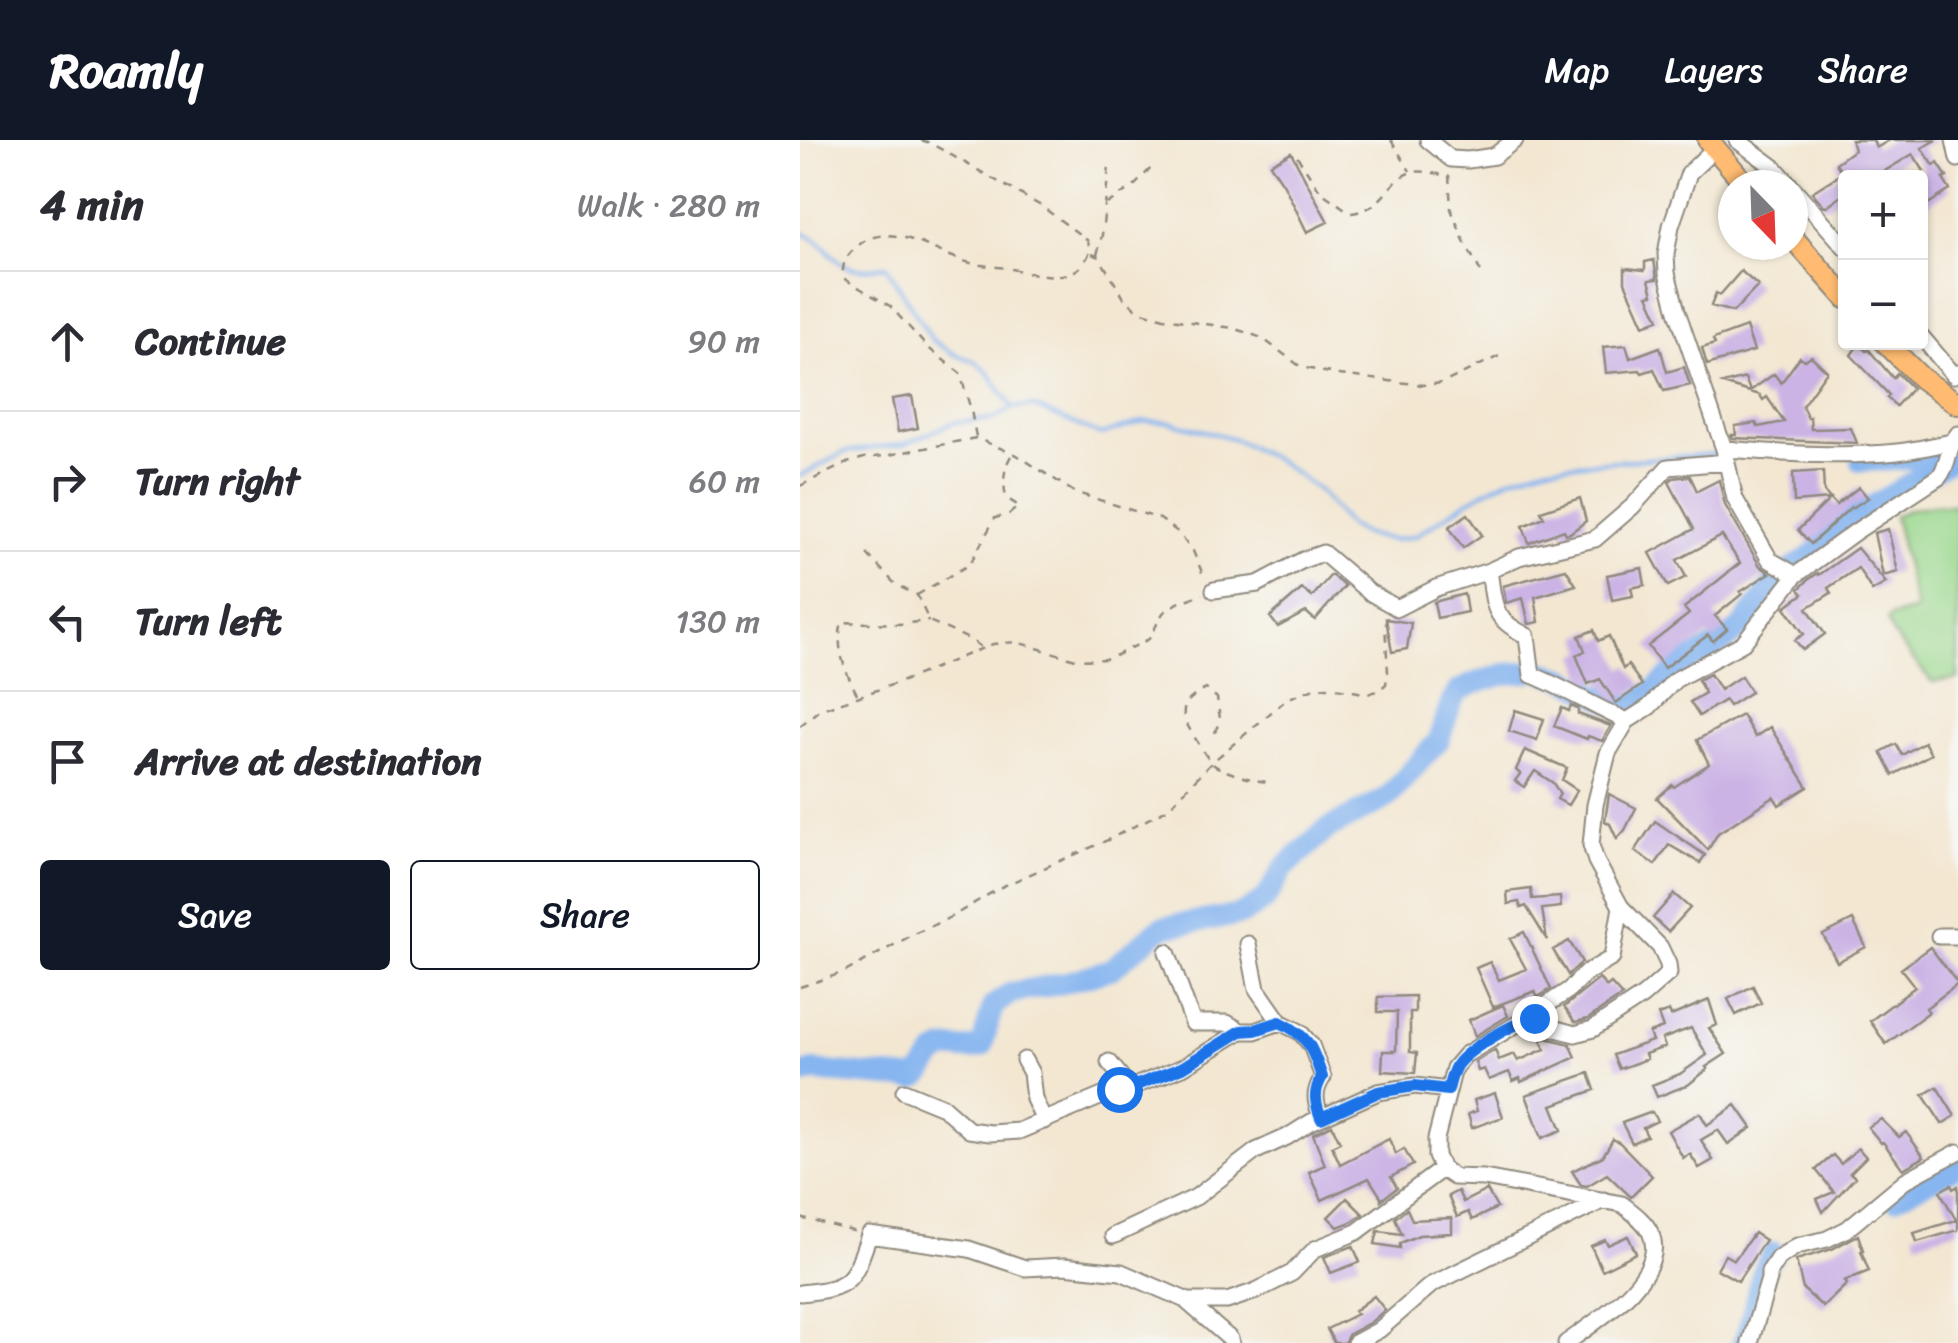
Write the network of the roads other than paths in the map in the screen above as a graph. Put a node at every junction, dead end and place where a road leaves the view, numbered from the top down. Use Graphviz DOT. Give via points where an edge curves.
graph roads {
  1 [pos="1428,140"];
  2 [pos="1515,140"];
  3 [pos="1737,140"];
  4 [pos="1954,140"];
  5 [pos="1711,145"];
  6 [pos="1958,159"];
  7 [pos="1733,170"];
  8 [pos="1777,170"];
  9 [pos="1808,205"];
  10 [pos="1838,239"];
  11 [pos="1808,255"];
  12 [pos="1838,289"];
  13 [pos="1928,344"];
  14 [pos="1893,350"];
  15 [pos="1958,373"];
  16 [pos="1958,404"];
  17 [pos="1953,441"];
  18 [pos="1726,455"];
  19 [pos="1489,571"];
  20 [pos="1790,572"];
  21 [pos="1214,590"];
  22 [pos="1626,720"];
  23 [pos="1621,907"];
  24 [pos="1939,936"];
  25 [pos="1958,936"];
  26 [pos="1248,944"];
  27 [pos="1167,952"];
  28 [pos="1534,1018"];
  29 [pos="1280,1022"];
  30 [pos="1241,1031"];
  31 [pos="1024,1060"];
  32 [pos="1110,1062"];
  33 [pos="1129,1086"];
  34 [pos="1448,1090"];
  35 [pos="904,1091"];
  36 [pos="1321,1118"];
  37 [pos="1044,1121"];
  38 [pos="1958,1152"];
  39 [pos="1442,1169"];
  40 [pos="1604,1200"];
  41 [pos="1113,1236"];
  42 [pos="800,1293"];
  43 [pos="1184,1299"];
  44 [pos="1232,1343"];
  45 [pos="1355,1343"];
  46 [pos="1566,1343"];
  47 [pos="1750,1343"];
  1 -- 2 [label="street" via="1451,159 1468,160 1494,156"];
  3 -- 8 [label="street"];
  4 -- 6 [label="street"];
  5 -- 7 [label="main road"];
  5 -- 18 [label="street" via="1689,173 1666,254 1677,312"];
  9 -- 10 [label="street"];
  11 -- 12 [label="main road"];
  13 -- 15 [label="street"];
  14 -- 16 [label="main road"];
  17 -- 18 [label="street" via="1897,452"];
  17 -- 20 [label="street" via="1939,477"];
  18 -- 19 [label="street" via="1668,466 1594,539"];
  18 -- 20 [label="street" via="1735,499 1752,531 1770,560"];
  19 -- 21 [label="street" via="1397,608 1323,553 1258,584"];
  19 -- 22 [label="street" via="1496,613 1527,636 1532,675"];
  20 -- 22 [label="street" via="1743,643 1675,680"];
  22 -- 23 [label="street" via="1608,754 1591,845"];
  23 -- 28 [label="street" via="1612,958"];
  23 -- 28 [label="street" via="1660,947 1668,973 1593,1029 1575,1034"];
  24 -- 25 [label="street"];
  26 -- 29 [label="street" via="1257,989"];
  27 -- 30 [label="street" via="1193,1024 1228,1023"];
  28 -- 34 [label="street" via="1465,1055"];
  29 -- 30 [label="street"];
  29 -- 36 [label="street" via="1311,1045 1322,1077 1315,1101"];
  30 -- 33 [label="street" via="1183,1067"];
  31 -- 37 [label="street"];
  32 -- 33 [label="street"];
  33 -- 37 [label="street"];
  34 -- 36 [label="street" via="1378,1092"];
  34 -- 39 [label="street" via="1436,1139"];
  35 -- 37 [label="street" via="943,1106 969,1130 1018,1131"];
  36 -- 41 [label="street" via="1256,1151 1196,1198"];
  38 -- 47 [label="street" via="1906,1180 1847,1228 1778,1258"];
  39 -- 40 [label="street" via="1454,1177"];
  39 -- 43 [label="street" via="1357,1232 1315,1249 1292,1272 1256,1291 1228,1301"];
  40 -- 45 [label="street" via="1431,1285"];
  40 -- 46 [label="street" via="1622,1204 1650,1230 1652,1260 1617,1305"];
  42 -- 43 [label="street" via="849,1280 870,1235 969,1250 1025,1268 1121,1272"];
  43 -- 44 [label="street"];
}
